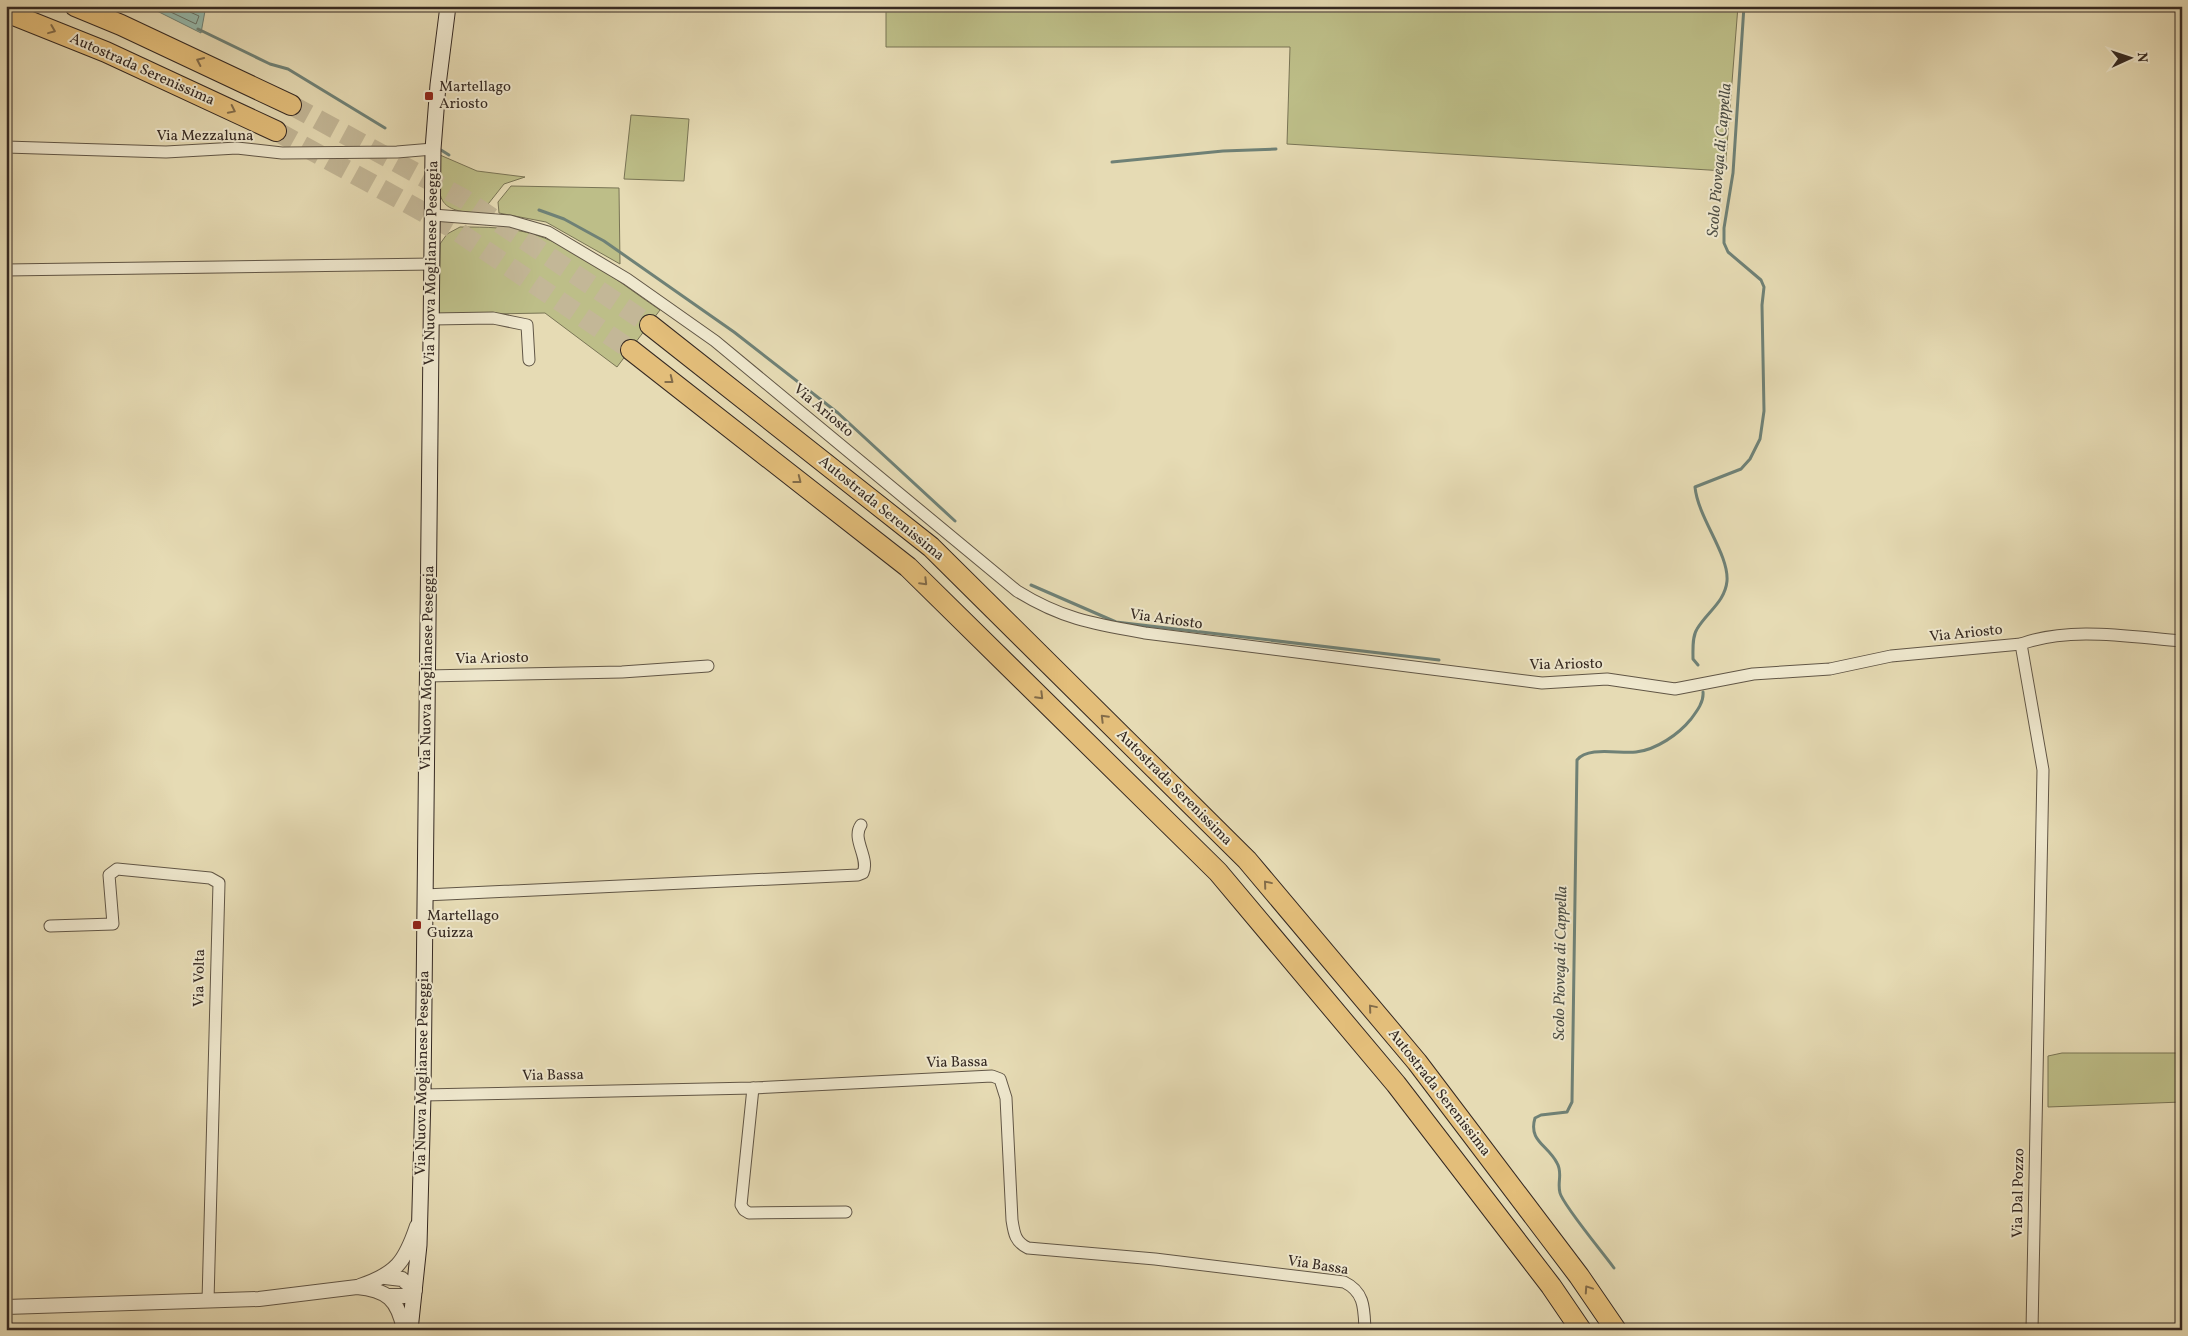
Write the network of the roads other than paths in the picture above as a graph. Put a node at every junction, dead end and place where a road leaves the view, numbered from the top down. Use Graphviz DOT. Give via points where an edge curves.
graph roads {
  1 [pos="74,6"];
  2 [pos="448,6"];
  3 [pos="6,12"];
  4 [pos="291,105"];
  5 [pos="276,131"];
  6 [pos="6,147"];
  7 [pos="433,149"];
  8 [pos="433,215"];
  9 [pos="433,264"];
  10 [pos="6,270"];
  11 [pos="432,319"];
  12 [pos="650,325"];
  13 [pos="631,350"];
  14 [pos="529,360"];
  15 [pos="2182,641"];
  16 [pos="2021,644"];
  17 [pos="708,666"];
  18 [pos="427,676"];
  19 [pos="861,825"];
  20 [pos="425,894"];
  21 [pos="50,926"];
  22 [pos="2036,1057"];
  23 [pos="753,1088"];
  24 [pos="423,1094"];
  25 [pos="846,1212"];
  26 [pos="420,1217"];
  27 [pos="385,1277"];
  28 [pos="357,1287"];
  29 [pos="415,1290"];
  30 [pos="389,1296"];
  31 [pos="208,1301"];
  32 [pos="6,1307"];
  33 [pos="404,1330"];
  34 [pos="410,1330"];
  35 [pos="1366,1330"];
  36 [pos="1581,1330"];
  37 [pos="1616,1330"];
  38 [pos="2032,1330"];
  4 -- 1 [label="highway, Autostrada Serenissima, one-way" via="122,25"];
  2 -- 7 [label="main road, Via Nuova Moglianese Peseggia"];
  3 -- 5 [label="highway, Autostrada Serenissima, one-way" via="106,52"];
  6 -- 7 [label="street, Via Mezzaluna" via="166,152 237,148 282,154"];
  7 -- 8 [label="main road, Via Nuova Moglianese Peseggia"];
  8 -- 9 [label="main road, Via Nuova Moglianese Peseggia"];
  8 -- 16 [label="street, Via Ariosto" via="510,221 548,232 627,279 716,341 1017,591 1064,616 1087,623 1542,683 1607,679 1675,689 1753,674 1830,668 1891,656"];
  9 -- 10 [label="street"];
  9 -- 11 [label="main road, Via Nuova Moglianese Peseggia"];
  11 -- 14 [label="street" via="493,318 527,325"];
  11 -- 18 [label="main road, Via Nuova Moglianese Peseggia"];
  37 -- 12 [label="highway, Autostrada Serenissima, one-way" via="1417,1062 1247,860 931,548"];
  13 -- 36 [label="highway, Autostrada Serenissima, one-way" via="908,567 1218,872 1396,1084"];
  15 -- 16 [label="street, Via Ariosto" via="2062,635 2036,638"];
  16 -- 22 [label="street, Via Ariosto" via="2043,770"];
  17 -- 18 [label="street, Via Ariosto" via="622,672"];
  18 -- 20 [label="main road, Via Nuova Moglianese Peseggia"];
  19 -- 20 [label="street" via="858,836 865,865 858,876"];
  20 -- 24 [label="main road, Via Nuova Moglianese Peseggia"];
  21 -- 31 [label="street, Via Volta" via="113,924 109,875 116,869 210,878 219,882"];
  22 -- 38 [label="street, Via Dal Pozzo"];
  23 -- 24 [label="street, Via Bassa"];
  23 -- 25 [label="street" via="741,1205 744,1210 749,1213"];
  23 -- 35 [label="street, Via Bassa" via="992,1076 1000,1079 1006,1098 1012,1220 1020,1244 1028,1248 1155,1259 1344,1282 1361,1295"];
  24 -- 26 [label="main road, Via Nuova Moglianese Peseggia"];
  26 -- 27 [label="street" via="408,1252"];
  26 -- 29 [label="main road, Via Nuova Moglianese Peseggia"];
  27 -- 28 [label="street"];
  27 -- 29 [label="street" via="402,1279"];
  28 -- 30 [label="street"];
  28 -- 31 [label="street" via="259,1299"];
  29 -- 30 [label="street" via="405,1296"];
  29 -- 34 [label="main road, Via Nuova Moglianese Peseggia"];
  30 -- 33 [label="street" via="398,1308"];
  31 -- 32 [label="street"];
}
